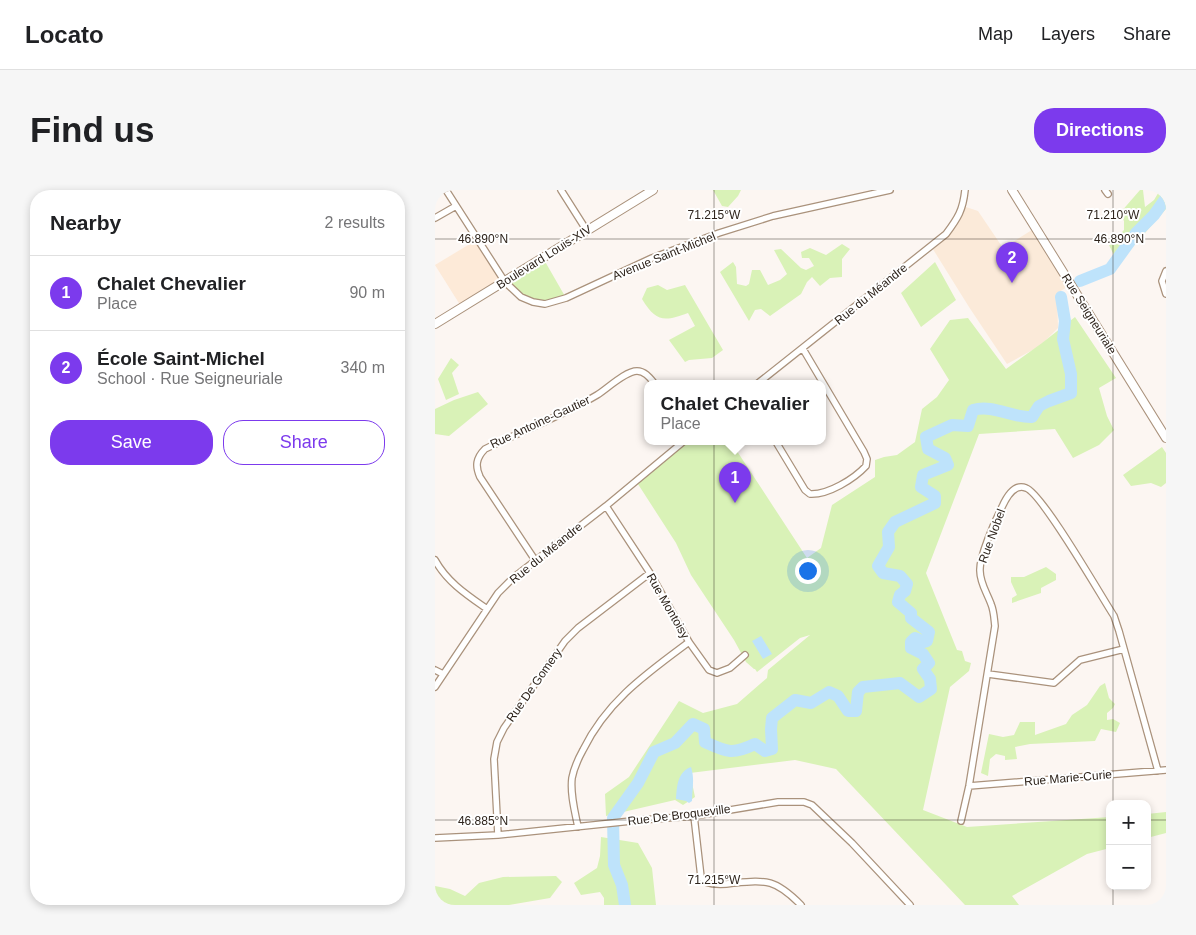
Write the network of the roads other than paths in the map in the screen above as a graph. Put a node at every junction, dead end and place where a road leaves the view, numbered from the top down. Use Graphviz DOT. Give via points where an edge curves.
graph roads {
  1 [pos="446,190"];
  2 [pos="561,190"];
  3 [pos="653,190"];
  4 [pos="890,190"];
  5 [pos="965,190"];
  6 [pos="1011,190"];
  7 [pos="456,206"];
  8 [pos="435,218"];
  9 [pos="587,231"];
  10 [pos="1166,271"];
  11 [pos="505,282"];
  12 [pos="1166,294"];
  13 [pos="435,324"];
  14 [pos="803,349"];
  15 [pos="651,380"];
  16 [pos="762,380"];
  17 [pos="821,380"];
  18 [pos="826,388"];
  19 [pos="1166,438"];
  20 [pos="679,445"];
  21 [pos="778,445"];
  22 [pos="606,506"];
  23 [pos="435,560"];
  24 [pos="535,560"];
  25 [pos="650,573"];
  26 [pos="487,609"];
  27 [pos="689,642"];
  28 [pos="1123,649"];
  29 [pos="745,655"];
  30 [pos="435,670"];
  31 [pos="443,674"];
  32 [pos="988,674"];
  33 [pos="435,687"];
  34 [pos="1166,770"];
  35 [pos="1158,771"];
  36 [pos="969,786"];
  37 [pos="694,816"];
  38 [pos="961,821"];
  39 [pos="578,828"];
  40 [pos="498,835"];
  41 [pos="435,838"];
  42 [pos="801,905"];
  43 [pos="910,905"];
  1 -- 7 [label="street, Avenue Saint-Michel"];
  2 -- 9 [label="street"];
  3 -- 9 [label="street, Boulevard Louis-XIV"];
  4 -- 11 [label="street, Avenue Saint-Michel" via="773,216 719,233 545,304 521,297"];
  5 -- 14 [label="street, Rue du Méandre" via="958,219 946,234"];
  6 -- 19 [label="street, Rue Seigneuriale"];
  7 -- 8 [label="street"];
  7 -- 11 [label="street, Avenue Saint-Michel"];
  9 -- 11 [label="street, Boulevard Louis-XIV"];
  10 -- 12 [label="street" via="1162,281"];
  11 -- 13 [label="street, Boulevard Louis-XIV"];
  14 -- 16 [label="street, Rue du Méandre"];
  14 -- 17 [label="street"];
  15 -- 24 [label="street, Rue Antoine-Gautier" via="643,373 632,372 584,403 479,454 477,469 480,477"];
  18 -- 21 [label="street" via="867,459 861,472 823,494 811,494 805,490"];
  20 -- 22 [label="street, Rue du Méandre"];
  22 -- 24 [label="street, Rue du Méandre"];
  22 -- 25 [label="street, Rue Montoisy"];
  23 -- 26 [label="street" via="458,588"];
  24 -- 26 [label="street, Rue du Méandre" via="498,593"];
  25 -- 27 [label="street, Rue Montoisy"];
  25 -- 40 [label="street, Rue De Gomery" via="565,641 504,728 494,759"];
  26 -- 31 [label="street, Rue du Méandre"];
  27 -- 29 [label="street, Rue Montoisy" via="709,670 717,673 730,668"];
  27 -- 39 [label="street" via="638,680 611,706 588,739 572,779"];
  28 -- 32 [label="street" via="1080,660 1054,683"];
  28 -- 32 [label="street, Rue Nobel" via="1113,616 1061,531 1034,493 1021,487 1008,495 982,559 980,572 995,626"];
  28 -- 35 [label="street, Rue Nobel"];
  30 -- 31 [label="street"];
  31 -- 33 [label="street, Rue du Méandre"];
  32 -- 36 [label="street, Rue Nobel"];
  34 -- 35 [label="street, Rue Marie-Curie"];
  35 -- 36 [label="street, Rue Marie-Curie"];
  36 -- 38 [label="street, Rue Nobel"];
  37 -- 39 [label="street, Rue De Broqueville"];
  37 -- 42 [label="street" via="701,876 705,882 719,885 761,880 781,888"];
  37 -- 43 [label="street, Rue De Broqueville" via="778,802 804,802 853,843"];
  39 -- 40 [label="street, Rue De Broqueville"];
  40 -- 41 [label="street, Rue De Broqueville"];
}
